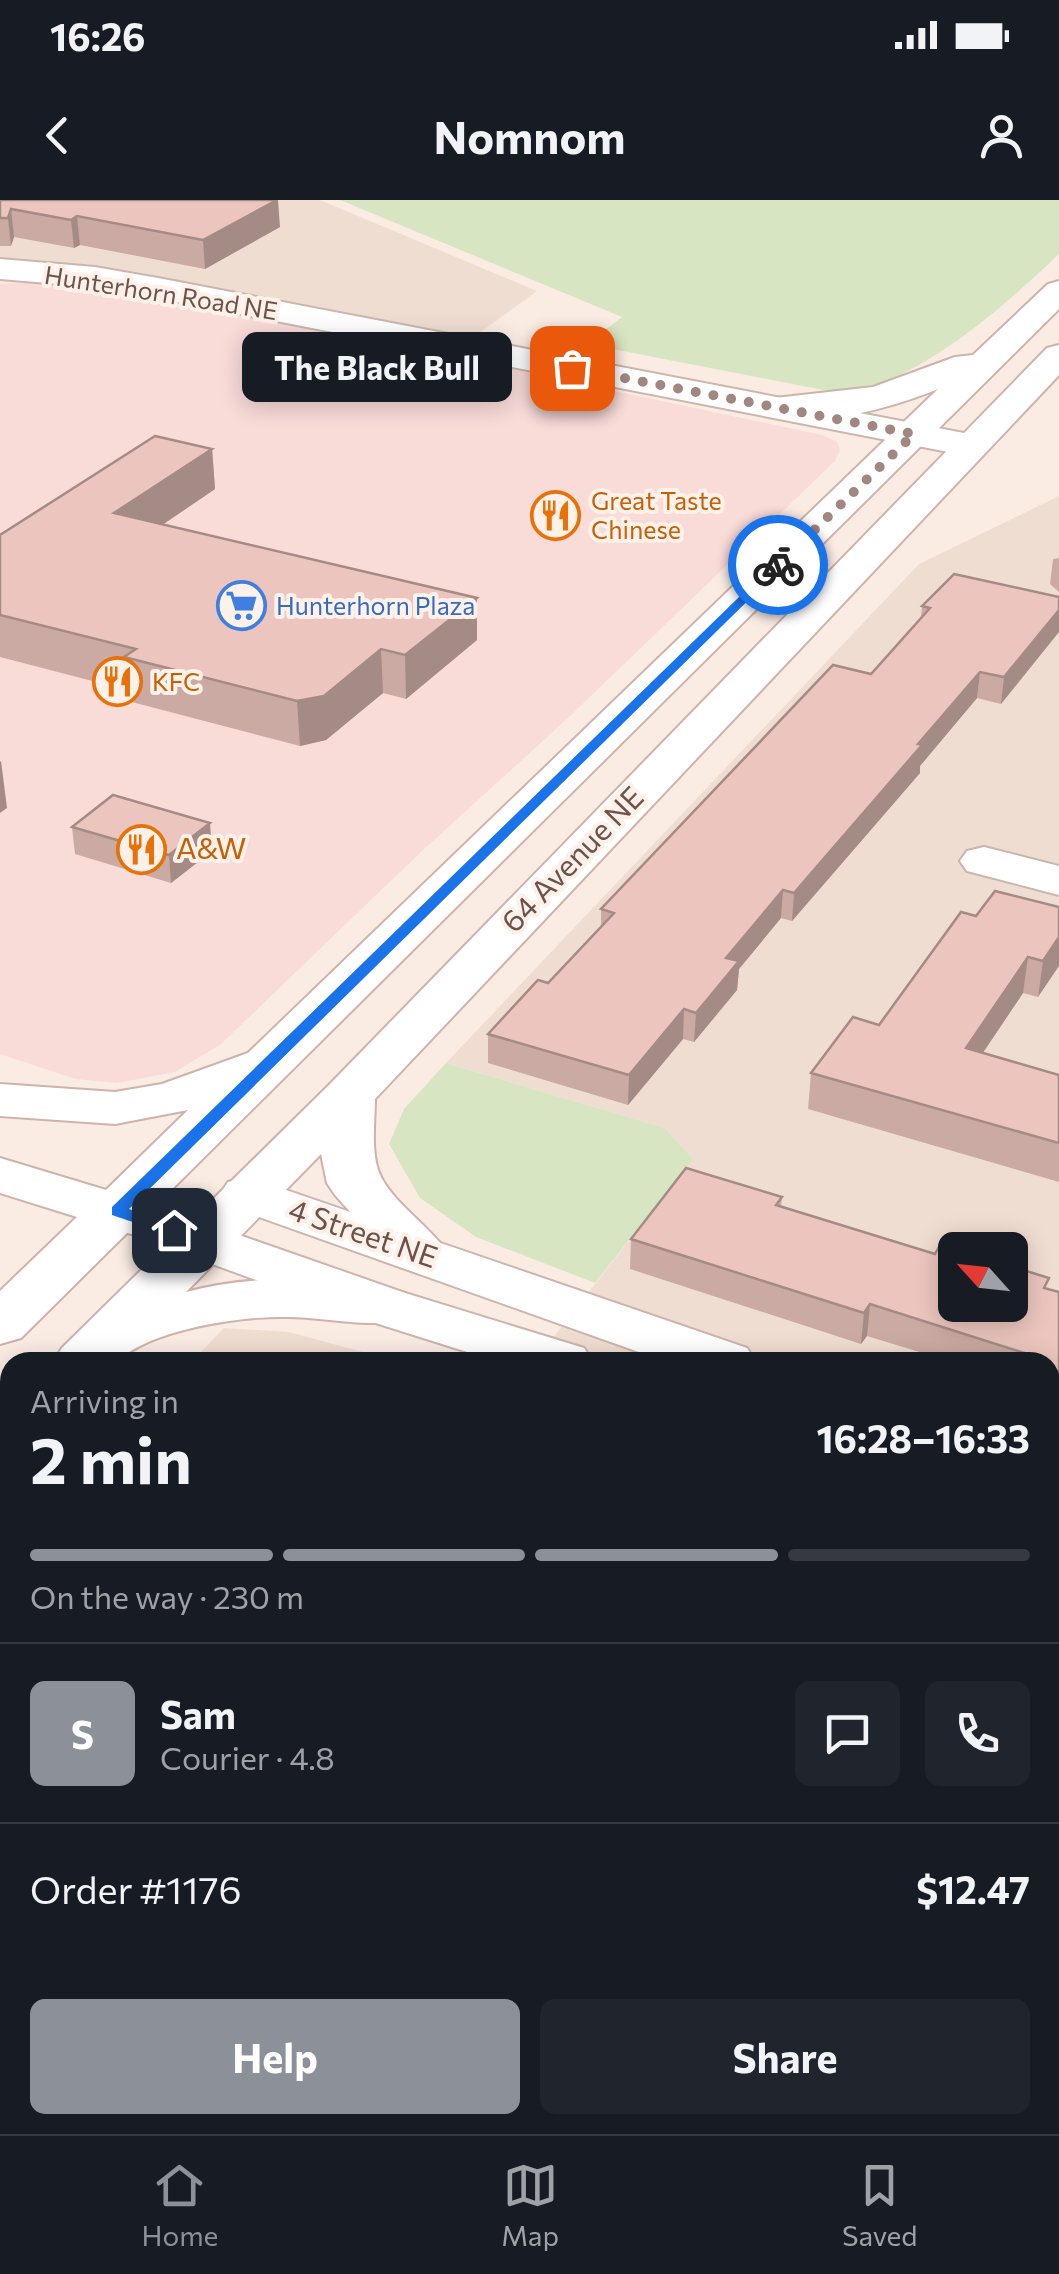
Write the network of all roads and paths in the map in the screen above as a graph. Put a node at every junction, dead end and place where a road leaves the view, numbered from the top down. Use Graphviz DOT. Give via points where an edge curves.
graph roads {
  1 [pos="0,269"];
  2 [pos="1059,291"];
  3 [pos="1001,348"];
  4 [pos="1059,355"];
  5 [pos="778,407"];
  6 [pos="914,434"];
  7 [pos="969,445"];
  8 [pos="984,861"];
  9 [pos="1059,881"];
  10 [pos="276,1059"];
  11 [pos="348,1096"];
  12 [pos="0,1104"];
  13 [pos="166,1166"];
  14 [pos="0,1176"];
  15 [pos="248,1194"];
  16 [pos="118,1211"];
  17 [pos="202,1240"];
  18 [pos="420,1254"];
  19 [pos="3,1305"];
  20 [pos="384,1306"];
  21 [pos="96,1349"];
  22 [pos="531,1352"];
  23 [pos="698,1352"];
  1 -- 5 [label="main road, Hunterhorn Road NE" via="158,288"];
  2 -- 3 [label="main road"];
  3 -- 5 [label="main road" via="895,395 830,407"];
  3 -- 6 [label="main road"];
  4 -- 7 [label="main road, 64 Avenue NE"];
  5 -- 6 [label="main road, Hunterhorn Road NE"];
  6 -- 7 [label="main road, Hunterhorn Road NE"];
  6 -- 10 [label="main road"];
  7 -- 11 [label="main road, 64 Avenue NE"];
  8 -- 9 [label="main road"];
  10 -- 12 [label="main road" via="174,1098 115,1108"];
  10 -- 13 [label="main road"];
  11 -- 15 [label="main road, 64 Avenue NE"];
  11 -- 18 [label="main road" via="355,1182"];
  12 -- 13 [label="main road, 4 Street NE"];
  13 -- 15 [label="main road, 4 Street NE"];
  13 -- 16 [label="main road"];
  14 -- 16 [label="main road, 4 Street NE"];
  15 -- 17 [label="main road, 64 Avenue NE"];
  15 -- 18 [label="main road, 4 Street NE"];
  16 -- 17 [label="main road, 4 Street NE"];
  16 -- 19 [label="main road"];
  17 -- 20 [label="main road, 4 Street NE"];
  17 -- 21 [label="main road, 64 Avenue NE"];
  18 -- 23 [label="main road, 4 Street NE"];
  20 -- 21 [label="main road" via="286,1298 205,1306"];
  20 -- 22 [label="main road, 4 Street NE"];
}
